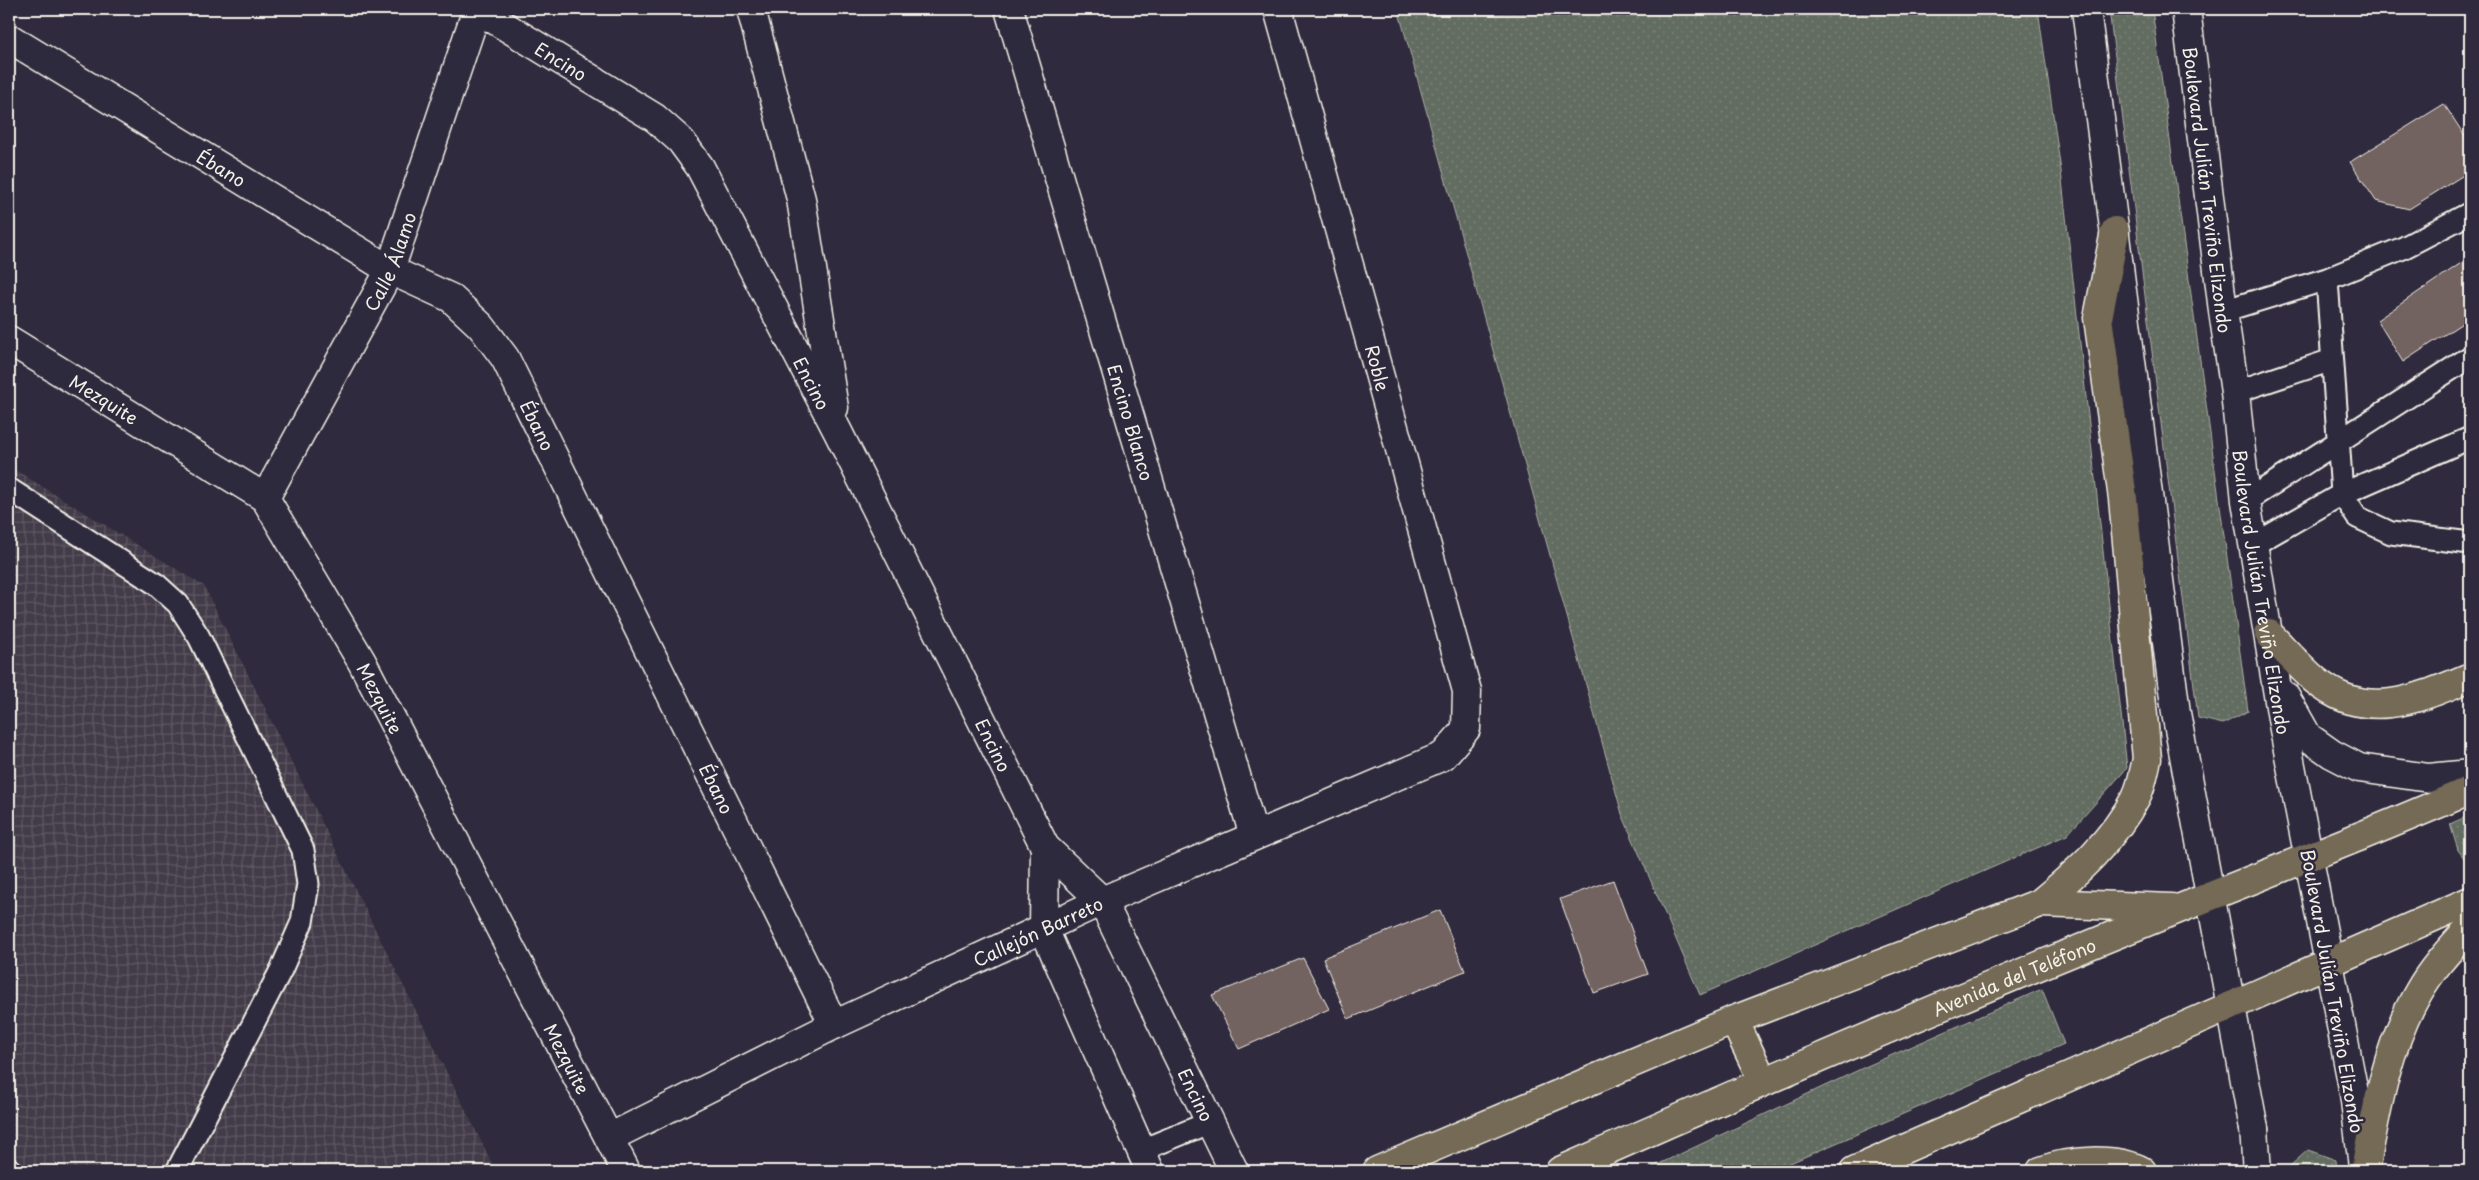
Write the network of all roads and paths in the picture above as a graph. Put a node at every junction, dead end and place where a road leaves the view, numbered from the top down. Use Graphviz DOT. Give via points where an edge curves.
graph roads {
  1 [pos="477,9"];
  2 [pos="751,9"];
  3 [pos="1009,9"];
  4 [pos="1278,9"];
  5 [pos="2086,9"];
  6 [pos="2186,9"];
  7 [pos="9,38"];
  8 [pos="2470,213"];
  9 [pos="2115,231"];
  10 [pos="390,270"];
  11 [pos="2327,279"];
  12 [pos="2223,311"];
  13 [pos="9,340"];
  14 [pos="2470,357"];
  15 [pos="2332,360"];
  16 [pos="2235,392"];
  17 [pos="838,432"];
  18 [pos="2470,438"];
  19 [pos="2339,440"];
  20 [pos="9,489"];
  21 [pos="2342,494"];
  22 [pos="265,498"];
  23 [pos="2246,501"];
  24 [pos="2470,543"];
  25 [pos="2253,545"];
  26 [pos="2269,634"];
  27 [pos="2470,676"];
  28 [pos="2276,681"];
  29 [pos="1466,729"];
  30 [pos="2470,774"];
  31 [pos="2470,790"];
  32 [pos="1254,836"];
  33 [pos="1044,848"];
  34 [pos="2309,858"];
  35 [pos="2210,896"];
  36 [pos="1102,901"];
  37 [pos="2470,902"];
  38 [pos="2040,903"];
  39 [pos="2181,908"];
  40 [pos="2470,927"];
  41 [pos="1044,929"];
  42 [pos="2330,963"];
  43 [pos="2231,1006"];
  44 [pos="1734,1020"];
  45 [pos="834,1025"];
  46 [pos="1763,1081"];
  47 [pos="1208,1123"];
  48 [pos="609,1138"];
  49 [pos="1146,1160"];
  50 [pos="9,1169"];
  51 [pos="12,1171"];
  52 [pos="177,1171"];
  53 [pos="626,1171"];
  54 [pos="1234,1171"];
  55 [pos="1377,1171"];
  56 [pos="1560,1171"];
  57 [pos="1854,1171"];
  58 [pos="2041,1171"];
  59 [pos="2142,1171"];
  60 [pos="2257,1171"];
  61 [pos="2364,1171"];
  1 -- 10 [label="street, Calle Álamo"];
  1 -- 17 [label="street, Encino" via="654,118 681,141 700,167"];
  2 -- 17 [label="street" via="801,200"];
  3 -- 32 [label="street, Encino Blanco"];
  4 -- 29 [label="street, Roble" via="1467,690"];
  5 -- 9 [label="street"];
  6 -- 12 [label="street, Boulevard Julián Treviño Elizondo"];
  7 -- 10 [label="street, Ébano"];
  8 -- 11 [label="lane" via="2403,248"];
  9 -- 35 [label="street" via="2176,714"];
  9 -- 38 [label="main road" via="2098,318 2123,499 2148,760 2137,795 2110,836 2078,872"];
  10 -- 22 [label="street, Calle Álamo"];
  10 -- 45 [label="street, Ébano" via="451,298 481,326 505,358"];
  11 -- 12 [label="lane"];
  11 -- 15 [label="lane"];
  12 -- 16 [label="street, Boulevard Julián Treviño Elizondo"];
  13 -- 22 [label="street, Mezquite"];
  14 -- 19 [label="lane"];
  15 -- 16 [label="lane"];
  15 -- 19 [label="lane"];
  16 -- 23 [label="street, Boulevard Julián Treviño Elizondo"];
  17 -- 33 [label="street, Encino"];
  18 -- 21 [label="lane"];
  19 -- 21 [label="lane"];
  19 -- 23 [label="lane"];
  20 -- 52 [label="lane" via="149,579 178,604 199,636 303,850 308,884 302,922 281,970"];
  21 -- 24 [label="lane" via="2356,517 2391,532"];
  21 -- 25 [label="lane"];
  22 -- 48 [label="street, Mezquite" via="362,662"];
  23 -- 25 [label="street, Boulevard Julián Treviño Elizondo"];
  25 -- 26 [label="street, Boulevard Julián Treviño Elizondo"];
  26 -- 27 [label="main road" via="2316,681 2344,697 2370,705 2396,704 2425,696"];
  26 -- 28 [label="street, Boulevard Julián Treviño Elizondo"];
  28 -- 30 [label="street" via="2308,737 2359,768 2429,778"];
  28 -- 34 [label="street, Boulevard Julián Treviño Elizondo"];
  29 -- 32 [label="street, Callejón Barreto" via="1444,756"];
  31 -- 34 [label="main road, Avenida del Teléfono"];
  32 -- 36 [label="street, Callejón Barreto"];
  33 -- 36 [label="street, Encino"];
  33 -- 41 [label="street, Encino"];
  34 -- 35 [label="main road, Avenida del Teléfono"];
  34 -- 42 [label="street, Boulevard Julián Treviño Elizondo"];
  35 -- 39 [label="main road, Avenida del Teléfono"];
  35 -- 43 [label="street"];
  36 -- 41 [label="street, Callejón Barreto"];
  36 -- 47 [label="street, Encino"];
  37 -- 42 [label="main road"];
  38 -- 39 [label="main road"];
  38 -- 44 [label="main road"];
  39 -- 46 [label="main road, Avenida del Teléfono"];
  40 -- 61 [label="main road" via="2444,954 2418,992 2400,1030 2376,1110"];
  41 -- 45 [label="street, Callejón Barreto"];
  41 -- 49 [label="street, Encino"];
  42 -- 43 [label="main road"];
  42 -- 61 [label="street, Boulevard Julián Treviño Elizondo" via="2354,1093"];
  43 -- 57 [label="main road"];
  43 -- 60 [label="street" via="2254,1129"];
  44 -- 46 [label="main road"];
  44 -- 55 [label="main road"];
  45 -- 48 [label="street, Callejón Barreto"];
  46 -- 56 [label="main road, Avenida del Teléfono"];
  47 -- 49 [label="lane"];
  47 -- 54 [label="street, Encino"];
  48 -- 53 [label="street, Mezquite"];
  50 -- 51 [label="lane"];
  58 -- 59 [label="main road" via="2094,1161"];
}
